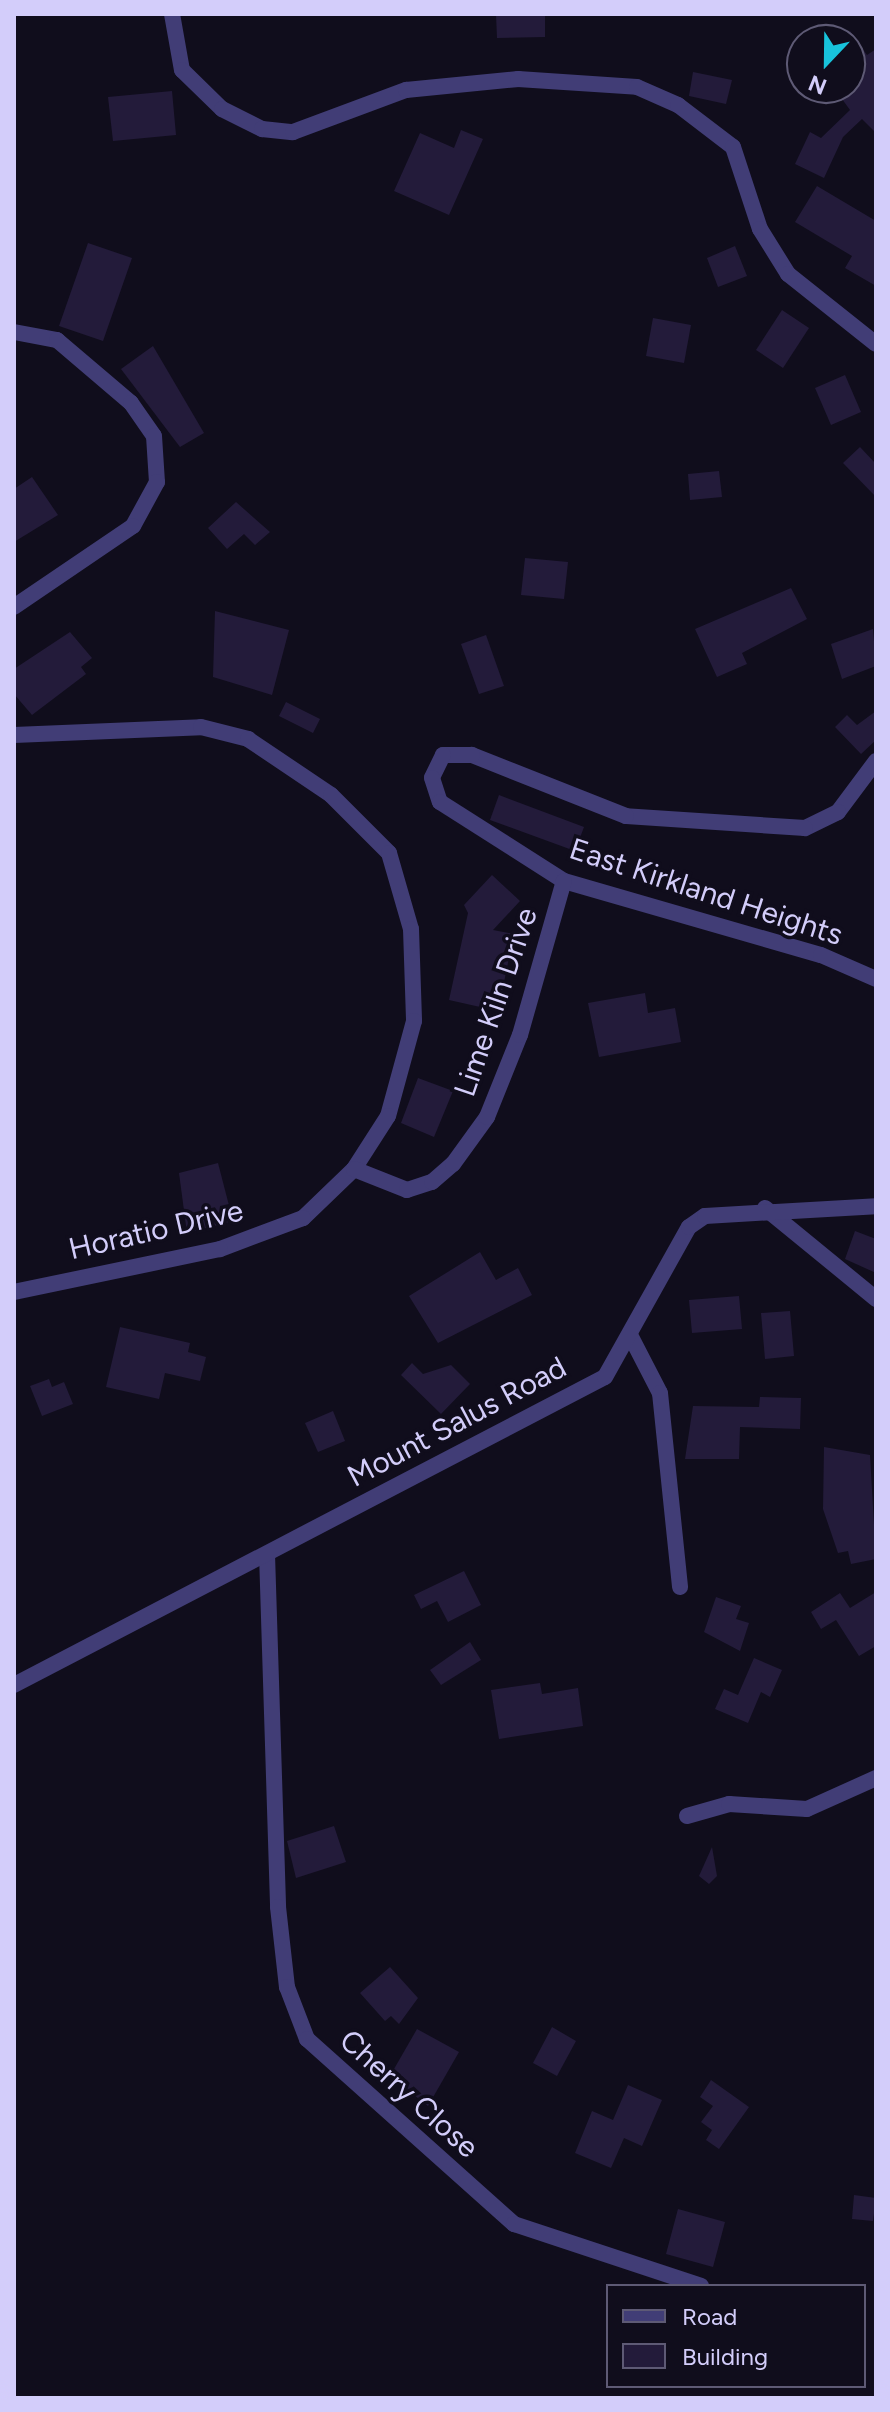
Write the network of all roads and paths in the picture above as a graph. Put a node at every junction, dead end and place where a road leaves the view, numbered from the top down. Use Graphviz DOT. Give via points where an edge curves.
graph roads {
  1 [pos="172,14"];
  2 [pos="14,332"];
  3 [pos="876,344"];
  4 [pos="14,607"];
  5 [pos="14,735"];
  6 [pos="876,761"];
  7 [pos="564,881"];
  8 [pos="876,979"];
  9 [pos="354,1169"];
  10 [pos="876,1206"];
  11 [pos="765,1208"];
  12 [pos="14,1292"];
  13 [pos="876,1299"];
  14 [pos="630,1335"];
  15 [pos="267,1554"];
  16 [pos="680,1587"];
  17 [pos="14,1685"];
  18 [pos="876,1778"];
  19 [pos="687,1816"];
  20 [pos="695,2284"];
  1 -- 3 [label="street" via="182,70 222,109 262,129 293,132 406,90 518,79 637,87 678,105 733,147 760,229 788,274"];
  2 -- 4 [label="street" via="57,340 131,403 154,436 157,482 133,526"];
  5 -- 9 [label="street, Horatio Drive" via="201,727 248,739 331,795 389,853 411,929 414,1021 388,1116"];
  6 -- 7 [label="street, East Kirkland Heights" via="838,812 805,828 785,828 626,816 472,755 443,755 432,778 440,802"];
  7 -- 8 [label="street, East Kirkland Heights" via="821,955"];
  7 -- 9 [label="street, Lime Kiln Drive" via="520,1035 487,1117 453,1164 432,1182 407,1190"];
  9 -- 12 [label="street, Horatio Drive" via="303,1218 220,1249"];
  10 -- 11 [label="street, Mount Salus Road"];
  11 -- 13 [label="street"];
  11 -- 14 [label="street, Mount Salus Road" via="705,1216 689,1227"];
  14 -- 15 [label="street, Mount Salus Road" via="605,1377"];
  14 -- 16 [label="street" via="660,1393"];
  15 -- 17 [label="street, Mount Salus Road"];
  15 -- 20 [label="street, Cherry Close" via="278,1907 287,1987 307,2039 514,2224"];
  18 -- 19 [label="street" via="807,1809 729,1804"];
}
